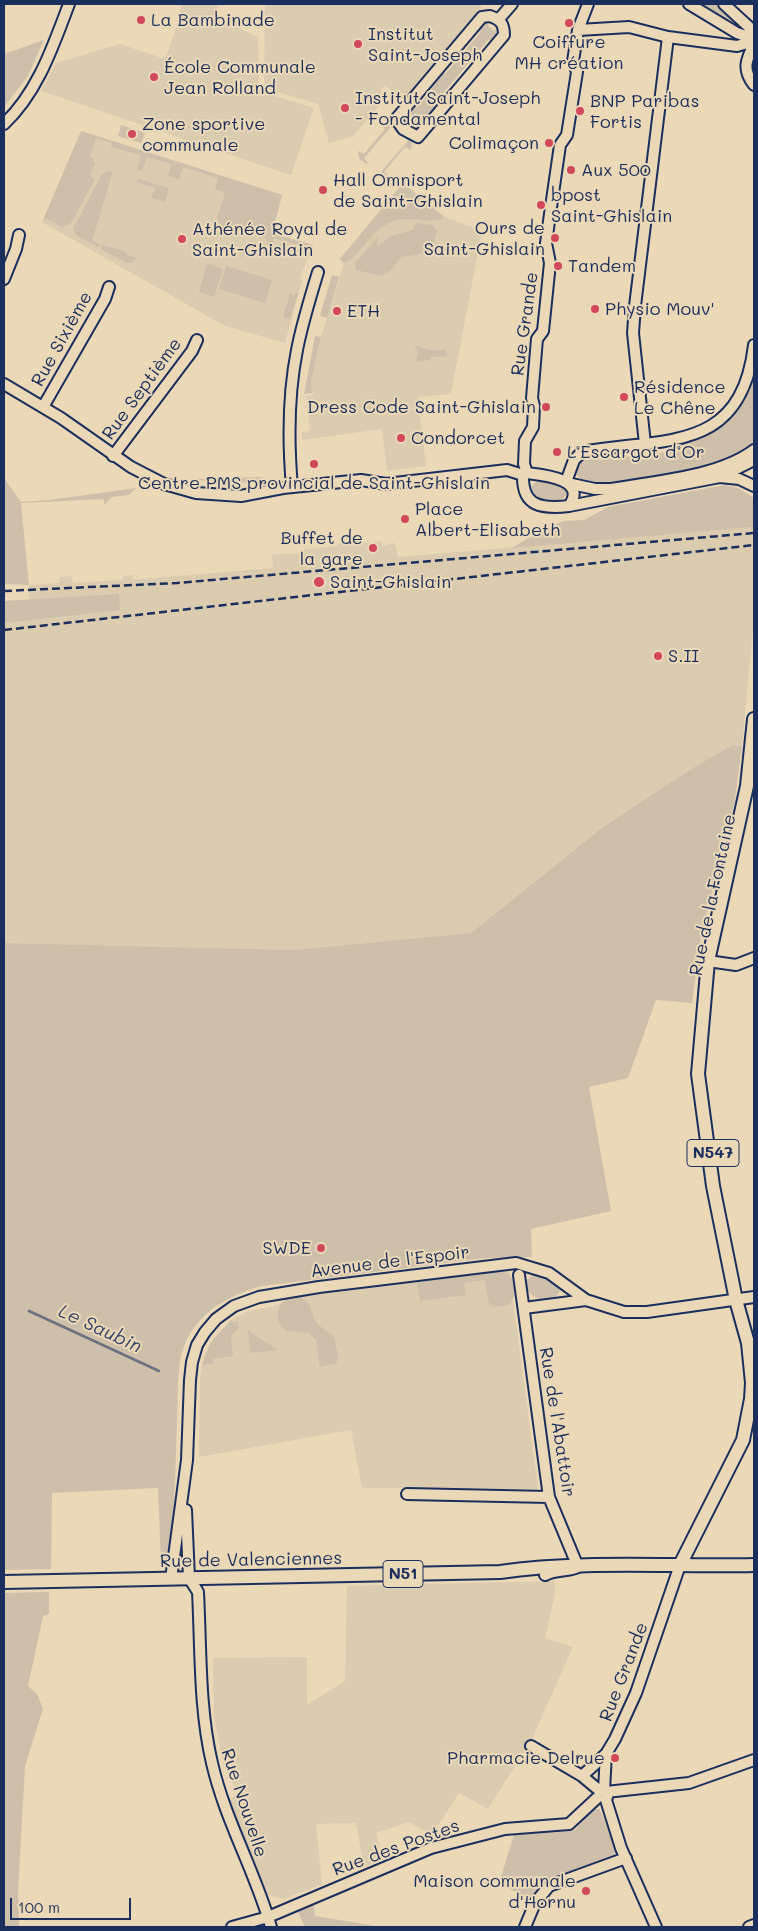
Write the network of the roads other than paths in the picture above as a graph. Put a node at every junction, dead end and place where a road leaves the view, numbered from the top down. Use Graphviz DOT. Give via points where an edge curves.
graph roads {
  1 [pos="69,4"];
  2 [pos="512,4"];
  3 [pos="588,4"];
  4 [pos="724,4"];
  5 [pos="694,5"];
  6 [pos="499,19"];
  7 [pos="578,30"];
  8 [pos="668,37"];
  9 [pos="754,40"];
  10 [pos="754,85"];
  11 [pos="4,124"];
  12 [pos="19,235"];
  13 [pos="318,272"];
  14 [pos="4,279"];
  15 [pos="109,287"];
  16 [pos="197,340"];
  17 [pos="754,346"];
  18 [pos="4,384"];
  19 [pos="43,407"];
  20 [pos="645,444"];
  21 [pos="754,450"];
  22 [pos="113,456"];
  23 [pos="751,462"];
  24 [pos="525,474"];
  25 [pos="720,477"];
  26 [pos="567,482"];
  27 [pos="752,484"];
  28 [pos="292,487"];
  29 [pos="569,506"];
  30 [pos="754,720"];
  31 [pos="754,774"];
  32 [pos="754,958"];
  33 [pos="711,962"];
  34 [pos="519,1275"];
  35 [pos="745,1299"];
  36 [pos="586,1300"];
  37 [pos="524,1308"];
  38 [pos="754,1348"];
  39 [pos="750,1428"];
  40 [pos="183,1494"];
  41 [pos="407,1494"];
  42 [pos="549,1497"];
  43 [pos="680,1565"];
  44 [pos="754,1565"];
  45 [pos="578,1566"];
  46 [pos="500,1572"];
  47 [pos="545,1575"];
  48 [pos="189,1578"];
  49 [pos="171,1579"];
  50 [pos="4,1582"];
  51 [pos="531,1746"];
  52 [pos="606,1754"];
  53 [pos="754,1760"];
  54 [pos="582,1776"];
  55 [pos="603,1794"];
  56 [pos="626,1858"];
  57 [pos="268,1917"];
  58 [pos="754,1924"];
  59 [pos="232,1927"];
  60 [pos="271,1927"];
  61 [pos="525,1927"];
  62 [pos="656,1927"];
  63 [pos="749,1927"];
  1 -- 11 [label="street" via="42,70"];
  2 -- 6 [label="street"];
  3 -- 7 [label="street, Rue Grande"];
  4 -- 9 [label="street" via="749,26"];
  5 -- 9 [label="street" via="737,33"];
  6 -- 6 [label="street" via="504,27 504,36 418,137 403,129 396,118 482,17"];
  7 -- 8 [label="street" via="629,28"];
  7 -- 24 [label="street, Rue Grande" via="573,61 577,72 569,126 560,145 546,238 550,263 543,331 537,339 533,427 525,440"];
  8 -- 9 [label="street" via="736,46"];
  8 -- 20 [label="street" via="633,333"];
  9 -- 10 [label="street" via="746,70"];
  12 -- 14 [label="street"];
  13 -- 28 [label="street" via="302,326 291,384 289,438"];
  15 -- 19 [label="street, Rue Sixième"];
  16 -- 22 [label="street, Rue Septième"];
  17 -- 20 [label="street" via="746,384 726,415 692,436"];
  18 -- 19 [label="street"];
  19 -- 22 [label="street"];
  20 -- 26 [label="street" via="579,454"];
  21 -- 26 [label="street" via="712,470 611,489 595,490"];
  22 -- 28 [label="street" via="150,478 196,493 241,496"];
  23 -- 25 [label="street"];
  23 -- 27 [label="street" via="746,474"];
  24 -- 26 [label="street" via="549,476"];
  24 -- 28 [label="street" via="507,470 386,484 361,480"];
  24 -- 29 [label="street, Rue Grande" via="523,488 531,501 546,507"];
  25 -- 27 [label="street"];
  25 -- 29 [label="street, Rue Grande"];
  26 -- 29 [label="street" via="574,491"];
  30 -- 33 [label="main road, N547" via="747,786"];
  31 -- 33 [label="main road, Rue de la Fontaine / N547" via="738,864"];
  32 -- 33 [label="street" via="736,965"];
  33 -- 35 [label="main road, Rue de la Fontaine / N547" via="705,1061 707,1109 717,1178"];
  34 -- 37 [label="street, Rue de l'Abattoir"];
  35 -- 36 [label="street, Avenue de l'Espoir" via="647,1312 629,1312"];
  35 -- 38 [label="main road, Rue de la Fontaine / N547"];
  35 -- 39 [label="main road, Rue de la Fontaine / N547" via="752,1383"];
  36 -- 37 [label="street"];
  36 -- 40 [label="street, Avenue de l'Espoir" via="549,1274 516,1263 319,1287 259,1297 234,1306 205,1332 194,1357"];
  37 -- 42 [label="street, Rue de l'Abattoir"];
  39 -- 43 [label="main road, Rue de la Fontaine / N547"];
  40 -- 48 [label="street"];
  40 -- 49 [label="street, Avenue de l'Espoir"];
  41 -- 42 [label="street"];
  42 -- 45 [label="street, Rue de l'Abattoir"];
  43 -- 44 [label="main road, N51"];
  43 -- 45 [label="main road, Rue de Valenciennes / N51"];
  43 -- 47 [label="main road, Rue de Valenciennes / N51" via="665,1572"];
  43 -- 52 [label="street, Rue Grande" via="636,1693"];
  45 -- 46 [label="main road, Rue de Valenciennes / N51"];
  45 -- 47 [label="street"];
  46 -- 47 [label="main road, Rue de Valenciennes / N51"];
  46 -- 48 [label="main road, Rue de Valenciennes / N51"];
  48 -- 49 [label="main road, Rue de Valenciennes / N51"];
  48 -- 57 [label="street, Rue Nouvelle" via="198,1592 203,1713 212,1764 229,1819"];
  49 -- 50 [label="main road, Rue de Valenciennes / N51"];
  51 -- 54 [label="street"];
  52 -- 54 [label="street"];
  52 -- 55 [label="street, Rue Grande"];
  53 -- 55 [label="street" via="695,1782"];
  54 -- 55 [label="street"];
  55 -- 56 [label="street, Rue Grande"];
  55 -- 57 [label="street, Rue des Postes" via="569,1824 505,1829 431,1848"];
  56 -- 61 [label="street" via="549,1886 535,1903"];
  56 -- 62 [label="street, Rue Grande"];
  57 -- 59 [label="street, Rue des Postes"];
  57 -- 60 [label="street, Rue Nouvelle"];
  58 -- 63 [label="street"];
}
